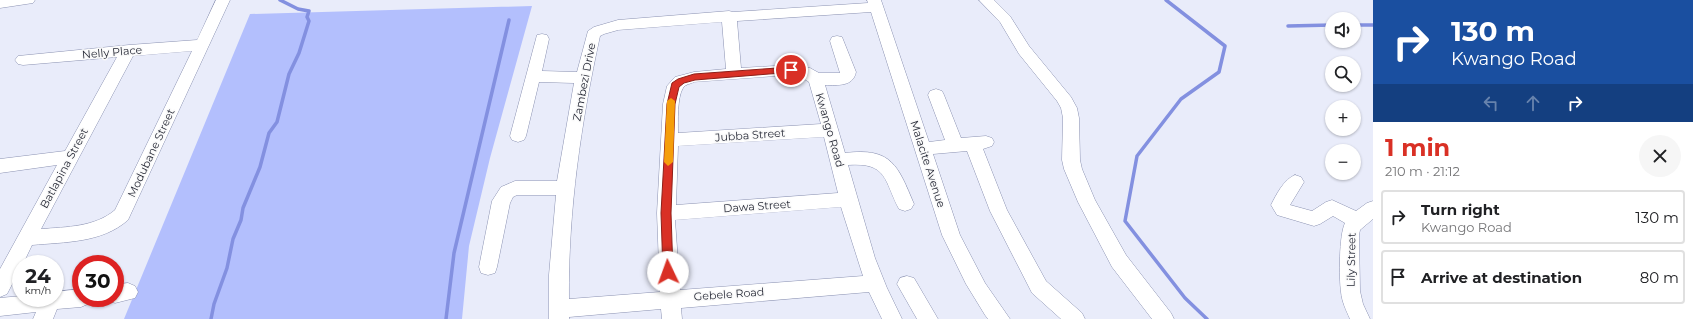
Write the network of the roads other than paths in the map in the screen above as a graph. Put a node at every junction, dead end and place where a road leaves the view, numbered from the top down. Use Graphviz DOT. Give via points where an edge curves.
graph roads {
  1 [pos="28,0"];
  2 [pos="223,0"];
  3 [pos="986,0"];
  4 [pos="0,3"];
  5 [pos="875,3"];
  6 [pos="729,16"];
  7 [pos="542,39"];
  8 [pos="837,41"];
  9 [pos="201,45"];
  10 [pos="129,50"];
  11 [pos="23,60"];
  12 [pos="734,73"];
  13 [pos="533,76"];
  14 [pos="583,78"];
  15 [pos="816,80"];
  16 [pos="936,95"];
  17 [pos="830,130"];
  18 [pos="518,136"];
  19 [pos="669,140"];
  20 [pos="971,143"];
  21 [pos="923,149"];
  22 [pos="70,157"];
  23 [pos="839,160"];
  24 [pos="0,166"];
  25 [pos="1295,182"];
  26 [pos="565,188"];
  27 [pos="848,199"];
  28 [pos="905,204"];
  29 [pos="1373,208"];
  30 [pos="666,213"];
  31 [pos="1358,221"];
  32 [pos="27,238"];
  33 [pos="488,267"];
  34 [pos="875,283"];
  35 [pos="907,284"];
  36 [pos="0,288"];
  37 [pos="670,299"];
  38 [pos="72,301"];
  39 [pos="0,307"];
  40 [pos="47,310"];
  41 [pos="559,314"];
  42 [pos="672,319"];
  43 [pos="892,319"];
  44 [pos="928,319"];
  45 [pos="1000,319"];
  46 [pos="1075,319"];
  47 [pos="1164,319"];
  48 [pos="1360,319"];
  1 -- 4 [label="street"];
  2 -- 9 [label="street, Modubane Street"];
  3 -- 47 [label="street" via="1005,19 1024,50 1063,97 1071,118 1073,169 1087,202 1119,261"];
  5 -- 6 [label="street, Zambezi Drive"];
  5 -- 21 [label="street, Malacite Avenue"];
  6 -- 12 [label="street"];
  6 -- 14 [label="street, Zambezi Drive" via="618,25 599,30 593,34"];
  7 -- 13 [label="street"];
  8 -- 15 [label="street" via="848,72 847,77"];
  9 -- 10 [label="street, Nelly Place"];
  9 -- 32 [label="street, Modubane Street" via="128,205 120,217 110,226 97,230"];
  10 -- 11 [label="street, Nelly Place"];
  10 -- 22 [label="street, Batlapina Street"];
  12 -- 15 [label="street, Kwango Road" via="791,70 811,74"];
  12 -- 19 [label="street, Kwango Road" via="694,77 675,86"];
  13 -- 14 [label="street"];
  13 -- 18 [label="street"];
  14 -- 26 [label="street, Zambezi Drive"];
  15 -- 17 [label="street, Kwango Road"];
  16 -- 20 [label="street"];
  17 -- 19 [label="street, Jubba Street"];
  17 -- 23 [label="street, Kwango Road"];
  19 -- 30 [label="street"];
  20 -- 21 [label="street"];
  20 -- 46 [label="street" via="999,212 1039,287"];
  21 -- 45 [label="street, Malacite Avenue" via="951,235 981,295"];
  22 -- 24 [label="street"];
  22 -- 32 [label="street, Batlapina Street"];
  23 -- 27 [label="street, Kwango Road"];
  23 -- 28 [label="street" via="862,157 878,163 894,175"];
  25 -- 31 [label="street" via="1280,205 1283,210 1314,219 1332,207"];
  26 -- 33 [label="street" via="515,188 507,192 501,201"];
  26 -- 41 [label="street, Zambezi Drive"];
  27 -- 30 [label="street, Dawa Street"];
  27 -- 34 [label="street, Kwango Road"];
  29 -- 31 [label="street, Lily Street"];
  30 -- 37 [label="street"];
  31 -- 48 [label="street, Lily Street" via="1352,226 1350,235 1350,291"];
  32 -- 36 [label="street, Batlapina Street"];
  34 -- 37 [label="street, Gebele Road"];
  34 -- 43 [label="street, Kwango Road"];
  35 -- 44 [label="street"];
  37 -- 41 [label="street, Gebele Road"];
  37 -- 42 [label="street"];
  38 -- 40 [label="street"];
  39 -- 40 [label="street"];
}
